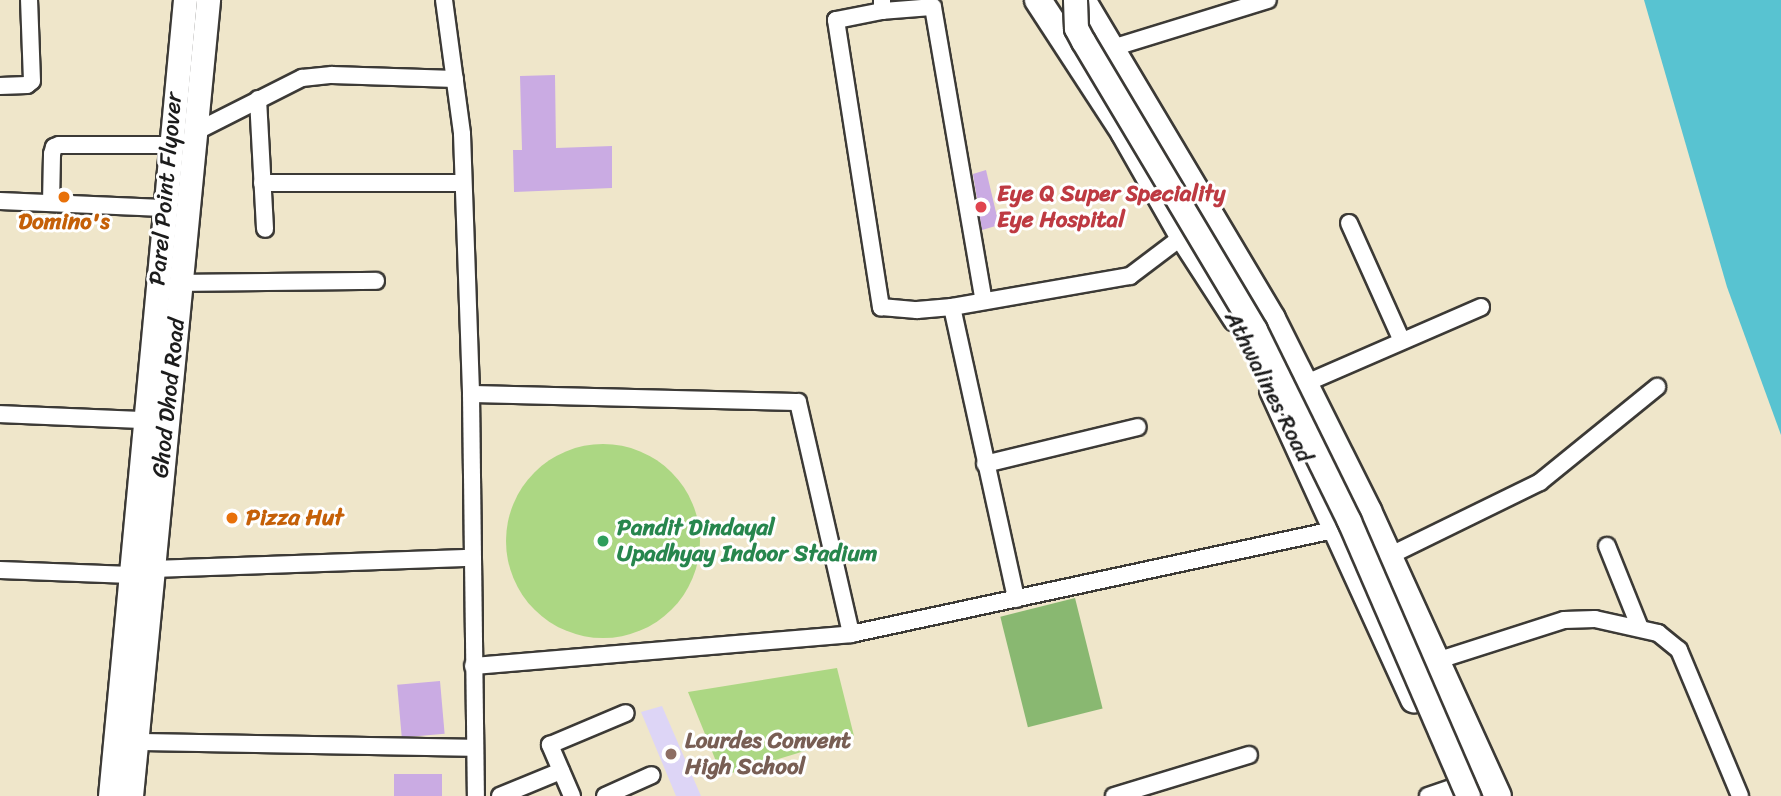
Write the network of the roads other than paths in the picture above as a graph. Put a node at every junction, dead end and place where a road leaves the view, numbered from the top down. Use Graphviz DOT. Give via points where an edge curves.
graph roads {
  1 [pos="29,0"];
  2 [pos="185,0"];
  3 [pos="208,0"];
  4 [pos="444,0"];
  5 [pos="1038,0"];
  6 [pos="1075,0"];
  7 [pos="1082,0"];
  8 [pos="1268,0"];
  9 [pos="882,5"];
  10 [pos="1097,12"];
  11 [pos="1112,48"];
  12 [pos="455,79"];
  13 [pos="0,86"];
  14 [pos="258,99"];
  15 [pos="195,132"];
  16 [pos="170,145"];
  17 [pos="1177,158"];
  18 [pos="1148,174"];
  19 [pos="262,183"];
  20 [pos="463,183"];
  21 [pos="0,201"];
  22 [pos="51,203"];
  23 [pos="163,208"];
  24 [pos="1349,223"];
  25 [pos="264,229"];
  26 [pos="1183,236"];
  27 [pos="376,281"];
  28 [pos="181,283"];
  29 [pos="984,301"];
  30 [pos="952,307"];
  31 [pos="1481,307"];
  32 [pos="1402,341"];
  33 [pos="1304,384"];
  34 [pos="1657,387"];
  35 [pos="471,394"];
  36 [pos="0,414"];
  37 [pos="145,421"];
  38 [pos="1138,427"];
  39 [pos="985,464"];
  40 [pos="1373,523"];
  41 [pos="1338,529"];
  42 [pos="1607,546"];
  43 [pos="1389,556"];
  44 [pos="472,558"];
  45 [pos="0,570"];
  46 [pos="142,572"];
  47 [pos="1016,599"];
  48 [pos="1640,628"];
  49 [pos="851,634"];
  50 [pos="1436,661"];
  51 [pos="473,666"];
  52 [pos="626,713"];
  53 [pos="136,742"];
  54 [pos="475,748"];
  55 [pos="1249,755"];
  56 [pos="561,771"];
  57 [pos="652,775"];
  58 [pos="1170,788"];
  59 [pos="1460,793"];
  60 [pos="110,796"];
  61 [pos="131,796"];
  62 [pos="477,796"];
  63 [pos="500,796"];
  64 [pos="572,796"];
  65 [pos="605,796"];
  66 [pos="1114,796"];
  67 [pos="1428,796"];
  68 [pos="1498,796"];
  69 [pos="1740,796"];
  1 -- 13 [label="street" via="32,81"];
  2 -- 16 [label="main road, Parel Point Flyover"];
  3 -- 15 [label="main road, Ghod Dhod Road"];
  4 -- 12 [label="street"];
  5 -- 18 [label="main road, Athwalines Road"];
  6 -- 59 [label="main road, bridge" via="1076,28 1255,330 1349,521"];
  7 -- 10 [label="main road, Athwalines Road"];
  8 -- 11 [label="street"];
  9 -- 29 [label="street" via="933,7"];
  9 -- 30 [label="street" via="836,20 881,307"];
  10 -- 11 [label="main road, Athwalines Road"];
  11 -- 17 [label="main road, Athwalines Road"];
  12 -- 14 [label="street" via="315,76 290,82"];
  12 -- 20 [label="street"];
  14 -- 15 [label="street"];
  14 -- 19 [label="street"];
  15 -- 28 [label="main road, Ghod Dhod Road"];
  16 -- 22 [label="street" via="54,147"];
  16 -- 23 [label="main road, Parel Point Flyover"];
  17 -- 18 [label="main road"];
  17 -- 33 [label="main road, Athwalines Road" via="1272,319"];
  18 -- 26 [label="main road, Athwalines Road"];
  19 -- 20 [label="street"];
  19 -- 25 [label="street"];
  20 -- 35 [label="street"];
  21 -- 22 [label="street"];
  22 -- 23 [label="street"];
  23 -- 37 [label="main road, Parel Point Flyover"];
  24 -- 32 [label="street"];
  26 -- 29 [label="street" via="1130,276"];
  26 -- 41 [label="main road, Athwalines Road" via="1246,334"];
  27 -- 28 [label="street"];
  28 -- 46 [label="main road, Ghod Dhod Road"];
  29 -- 30 [label="street"];
  30 -- 39 [label="street"];
  31 -- 32 [label="street"];
  32 -- 33 [label="street"];
  33 -- 40 [label="main road, Athwalines Road"];
  34 -- 43 [label="street" via="1540,482"];
  35 -- 44 [label="street"];
  35 -- 49 [label="street" via="798,402"];
  36 -- 37 [label="street"];
  37 -- 46 [label="main road, Parel Point Flyover"];
  38 -- 39 [label="street"];
  39 -- 47 [label="street"];
  40 -- 41 [label="street"];
  40 -- 43 [label="main road, Athwalines Road"];
  41 -- 47 [label="street"];
  41 -- 59 [label="main road, Athwalines Road"];
  42 -- 48 [label="street"];
  43 -- 50 [label="main road, Athwalines Road"];
  44 -- 46 [label="street"];
  44 -- 51 [label="street"];
  45 -- 46 [label="street"];
  46 -- 53 [label="main road, Ghod Dhod Road"];
  46 -- 60 [label="main road, Parel Point Flyover"];
  47 -- 49 [label="street"];
  48 -- 50 [label="street" via="1595,619 1563,620"];
  48 -- 69 [label="street" via="1658,633 1679,650"];
  49 -- 51 [label="street"];
  50 -- 68 [label="main road, Athwalines Road"];
  51 -- 54 [label="street"];
  52 -- 56 [label="street" via="550,745"];
  53 -- 54 [label="street"];
  53 -- 61 [label="main road, Ghod Dhod Road"];
  54 -- 62 [label="street"];
  55 -- 58 [label="street"];
  56 -- 63 [label="street"];
  56 -- 64 [label="street"];
  57 -- 65 [label="street"];
  58 -- 66 [label="street"];
  59 -- 67 [label="street"];
}
